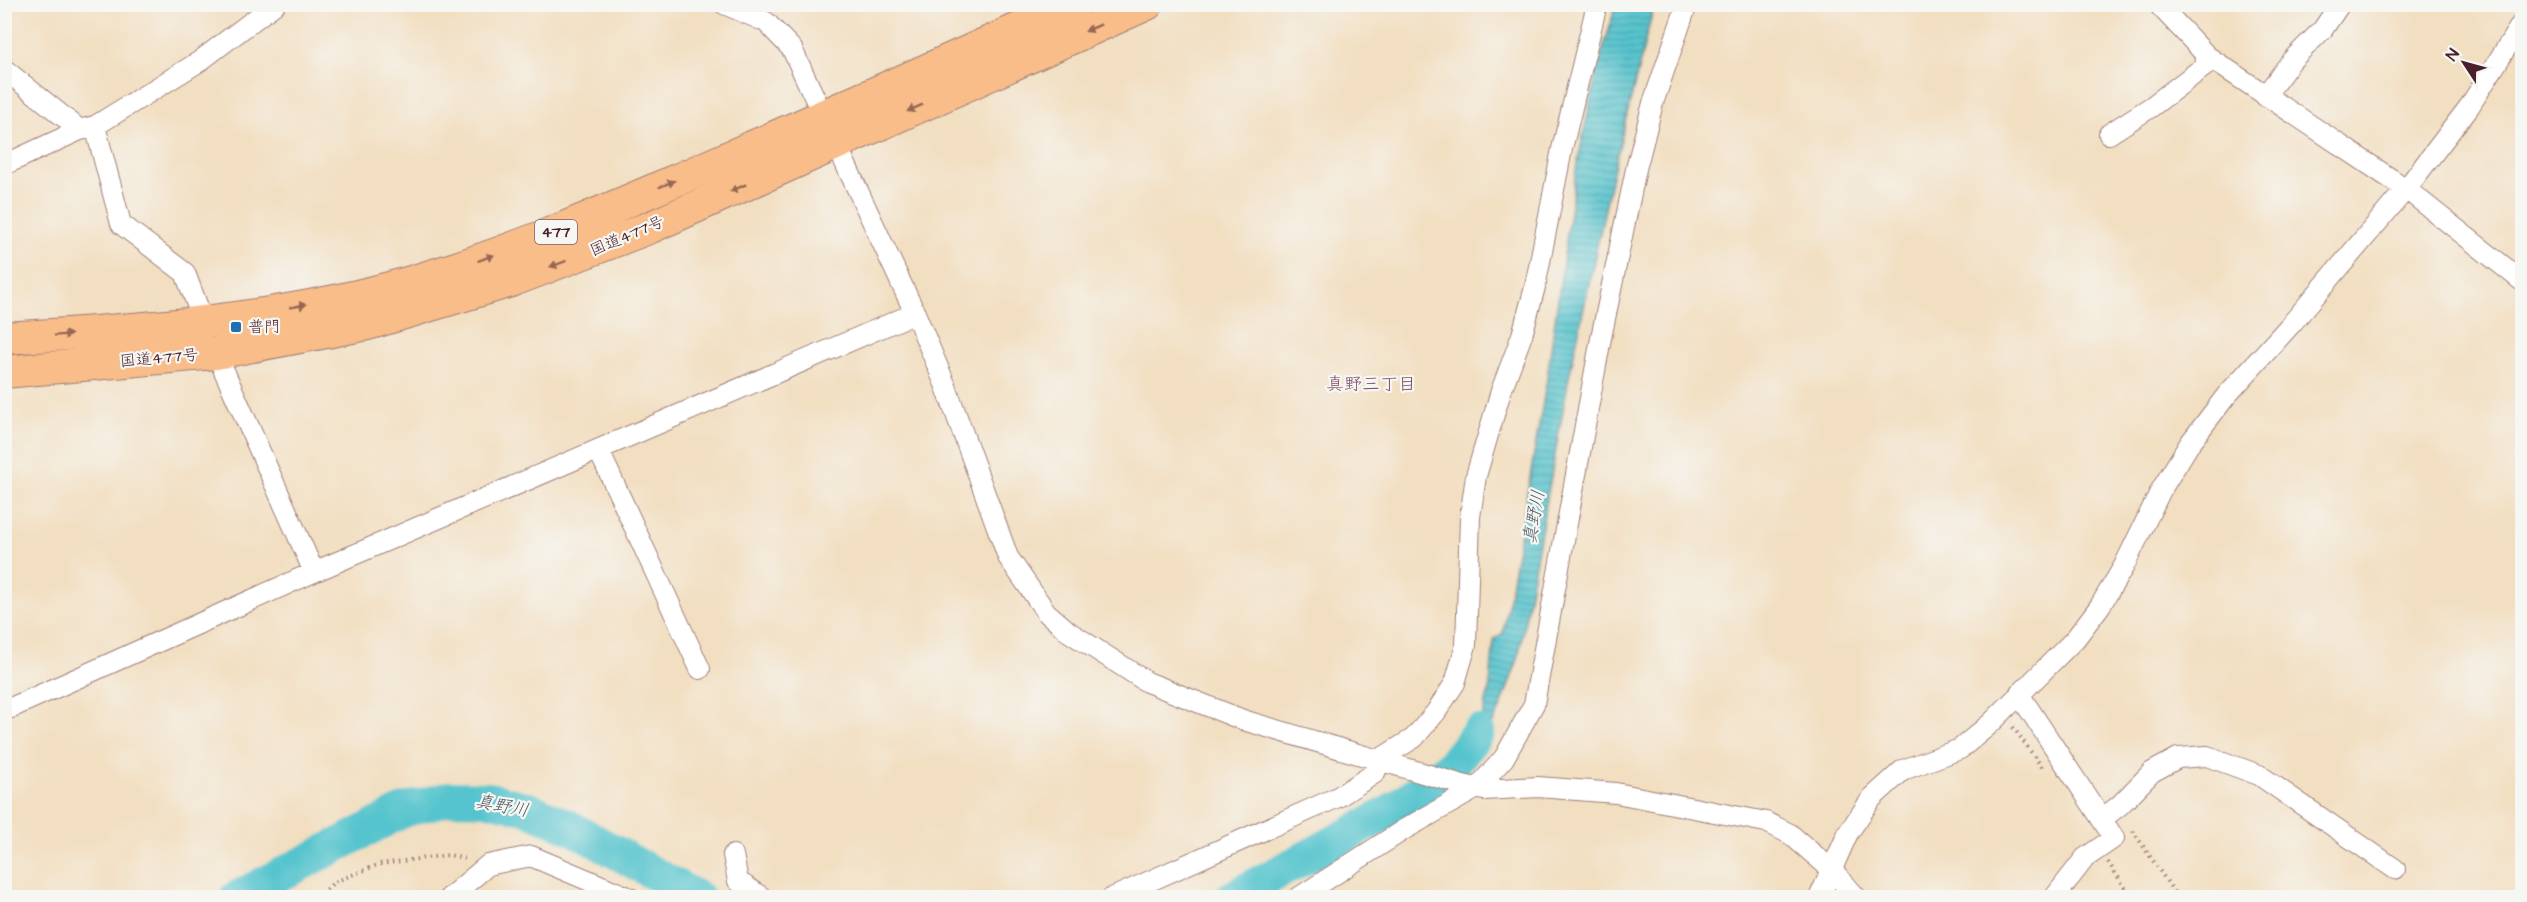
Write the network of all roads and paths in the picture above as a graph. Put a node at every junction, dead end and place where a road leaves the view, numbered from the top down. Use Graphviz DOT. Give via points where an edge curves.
graph roads {
  1 [pos="275,4"];
  2 [pos="724,4"];
  3 [pos="1074,4"];
  4 [pos="1147,4"];
  5 [pos="1597,4"];
  6 [pos="1687,4"];
  7 [pos="2158,4"];
  8 [pos="2340,4"];
  9 [pos="2523,23"];
  10 [pos="2213,60"];
  11 [pos="4,69"];
  12 [pos="2265,96"];
  13 [pos="88,128"];
  14 [pos="830,130"];
  15 [pos="2109,134"];
  16 [pos="4,165"];
  17 [pos="2406,189"];
  18 [pos="2523,281"];
  19 [pos="915,313"];
  20 [pos="204,323"];
  21 [pos="4,338"];
  22 [pos="216,353"];
  23 [pos="4,372"];
  24 [pos="599,451"];
  25 [pos="314,572"];
  26 [pos="700,669"];
  27 [pos="2019,694"];
  28 [pos="4,711"];
  29 [pos="1388,762"];
  30 [pos="1470,787"];
  31 [pos="2102,819"];
  32 [pos="733,855"];
  33 [pos="488,865"];
  34 [pos="2395,869"];
  35 [pos="1832,870"];
  36 [pos="318,897"];
  37 [pos="449,897"];
  38 [pos="630,897"];
  39 [pos="763,897"];
  40 [pos="1112,897"];
  41 [pos="1298,897"];
  42 [pos="1819,897"];
  43 [pos="1857,897"];
  44 [pos="2054,897"];
  1 -- 13 [label="street" via="200,61"];
  2 -- 14 [label="street" via="766,22 792,49"];
  3 -- 14 [label="highway, 国道477号 / 477"];
  4 -- 14 [label="highway, 国道477号 / 477, one-way"];
  5 -- 29 [label="street" via="1562,149 1535,287 1476,476 1470,517 1466,645 1455,683 1436,712"];
  6 -- 30 [label="street" via="1653,103 1636,169 1594,371 1534,704 1504,758"];
  7 -- 10 [label="street"];
  8 -- 12 [label="street"];
  9 -- 17 [label="street" via="2469,107"];
  10 -- 12 [label="street"];
  10 -- 15 [label="street"];
  11 -- 13 [label="street"];
  12 -- 17 [label="street"];
  13 -- 16 [label="street"];
  13 -- 20 [label="street" via="121,224 185,273"];
  14 -- 19 [label="street"];
  20 -- 14 [label="highway, 国道477号 / 477, one-way" via="352,297 412,282"];
  14 -- 22 [label="highway, 国道477号 / 477, one-way" via="651,227 511,281 368,324"];
  17 -- 18 [label="street"];
  17 -- 27 [label="street" via="2218,405 2161,490 2100,606 2075,639"];
  19 -- 24 [label="street"];
  19 -- 29 [label="street" via="1008,557 1046,612 1069,632 1147,682 1243,720"];
  21 -- 20 [label="highway, 国道477号 / 477, one-way"];
  22 -- 23 [label="highway, 国道477号 / 477"];
  22 -- 25 [label="street"];
  24 -- 25 [label="street"];
  24 -- 26 [label="street"];
  25 -- 28 [label="street"];
  27 -- 31 [label="street"];
  27 -- 35 [label="street" via="1960,749 1903,770 1872,798 1848,833"];
  29 -- 30 [label="street"];
  29 -- 40 [label="street" via="1338,797"];
  30 -- 35 [label="street" via="1616,793 1766,822 1790,834"];
  30 -- 41 [label="street"];
  31 -- 34 [label="street" via="2152,772 2178,758 2207,756 2259,775"];
  31 -- 44 [label="street" via="2114,838 2085,858"];
  32 -- 39 [label="street" via="738,881"];
  33 -- 36 [label="path" via="449,855 380,864 334,882"];
  33 -- 37 [label="street"];
  33 -- 38 [label="street" via="531,856"];
  35 -- 42 [label="street"];
  35 -- 43 [label="street"];
}
